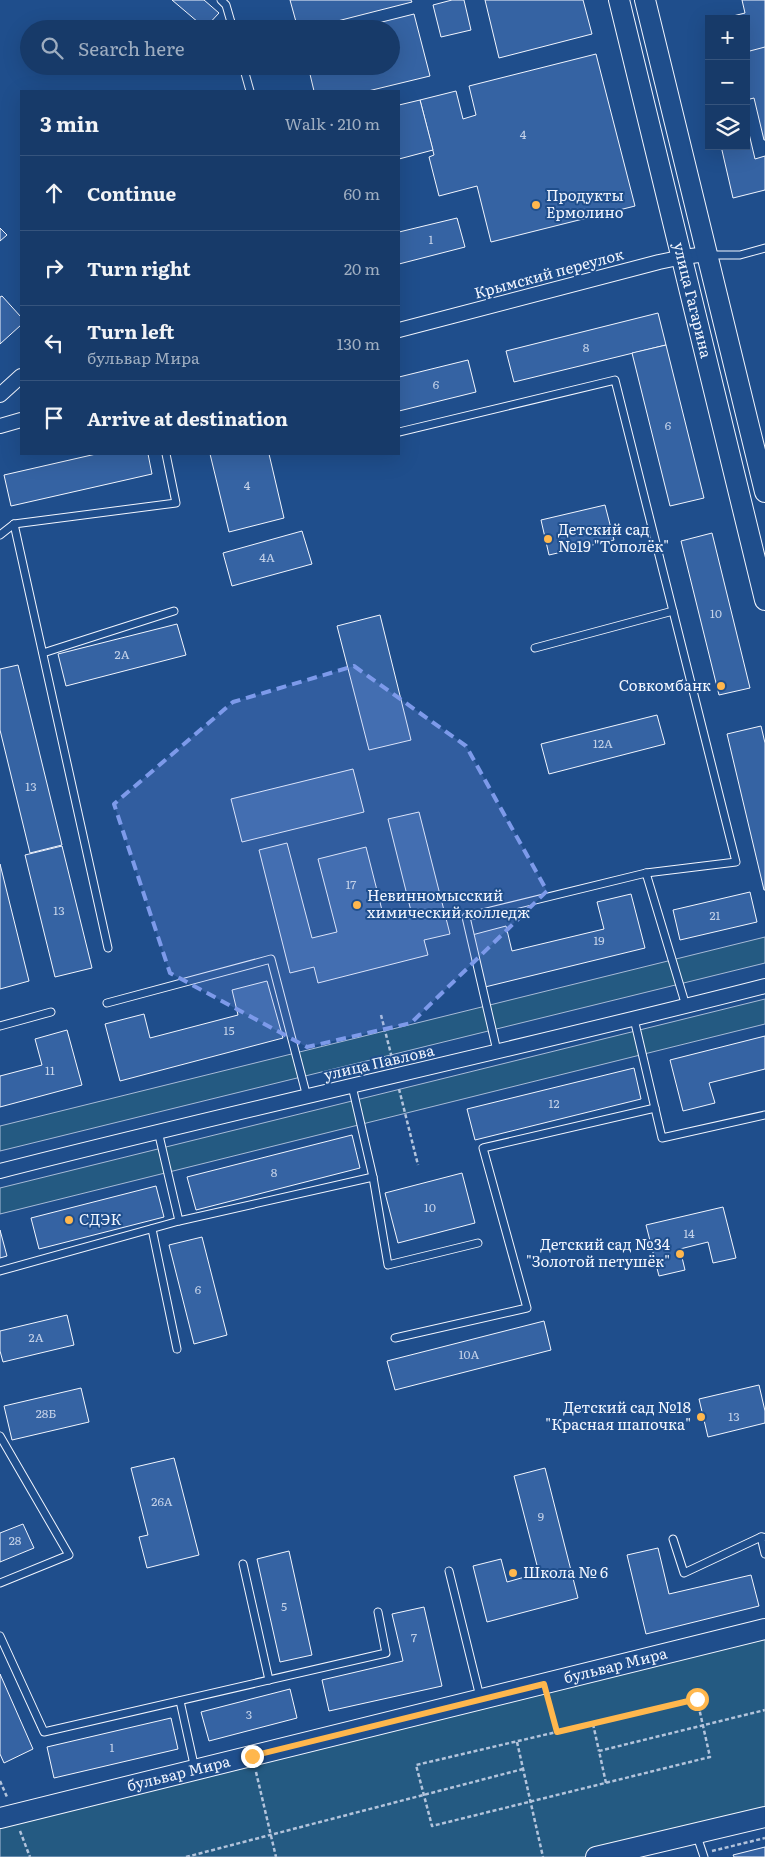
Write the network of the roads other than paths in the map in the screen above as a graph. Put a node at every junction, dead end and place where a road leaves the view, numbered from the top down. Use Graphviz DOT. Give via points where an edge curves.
graph roads {
  1 [pos="221,0"];
  2 [pos="619,0"];
  3 [pos="645,0"];
  4 [pos="230,20"];
  5 [pos="246,75"];
  6 [pos="250,90"];
  7 [pos="765,248"];
  8 [pos="708,254"];
  9 [pos="682,257"];
  10 [pos="400,330"];
  11 [pos="20,377"];
  12 [pos="0,395"];
  13 [pos="20,420"];
  14 [pos="0,426"];
  15 [pos="400,432"];
  16 [pos="166,455"];
  17 [pos="765,492"];
  18 [pos="14,524"];
  19 [pos="0,535"];
  20 [pos="765,600"];
  21 [pos="174,611"];
  22 [pos="673,611"];
  23 [pos="535,648"];
  24 [pos="43,653"];
  25 [pos="646,873"];
  26 [pos="108,948"];
  27 [pos="765,986"];
  28 [pos="107,1003"];
  29 [pos="686,1006"];
  30 [pos="51,1012"];
  31 [pos="634,1019"];
  32 [pos="0,1026"];
  33 [pos="497,1051"];
  34 [pos="352,1086"];
  35 [pos="307,1097"];
  36 [pos="655,1108"];
  37 [pos="765,1115"];
  38 [pos="158,1131"];
  39 [pos="0,1171"];
  40 [pos="373,1177"];
  41 [pos="179,1221"];
  42 [pos="152,1229"];
  43 [pos="478,1243"];
  44 [pos="0,1271"];
  45 [pos="395,1338"];
  46 [pos="177,1349"];
  47 [pos="0,1436"];
  48 [pos="763,1537"];
  49 [pos="673,1539"];
  50 [pos="765,1554"];
  51 [pos="243,1564"];
  52 [pos="450,1571"];
  53 [pos="0,1583"];
  54 [pos="378,1612"];
  55 [pos="765,1629"];
  56 [pos="0,1636"];
  57 [pos="269,1680"];
  58 [pos="481,1700"];
  59 [pos="180,1701"];
  60 [pos="196,1770"];
  61 [pos="7,1817"];
  62 [pos="765,1817"];
  63 [pos="697,1833"];
  64 [pos="703,1855"];
  65 [pos="596,1857"];
  1 -- 4 [label="lane"];
  2 -- 9 [label="main road, улица Гагарина"];
  3 -- 8 [label="main road, улица Гагарина"];
  5 -- 6 [label="lane"];
  7 -- 8 [label="lane" via="740,255"];
  8 -- 9 [label="street, Крымский переулок"];
  8 -- 17 [label="main road, улица Гагарина"];
  9 -- 10 [label="street, Крымский переулок"];
  9 -- 20 [label="main road, улица Гагарина"];
  11 -- 12 [label="street"];
  13 -- 14 [label="street"];
  15 -- 22 [label="lane" via="615,380"];
  16 -- 18 [label="lane" via="176,503"];
  18 -- 19 [label="lane"];
  18 -- 24 [label="lane"];
  21 -- 24 [label="lane"];
  22 -- 23 [label="lane"];
  22 -- 25 [label="lane" via="736,862"];
  24 -- 26 [label="lane"];
  25 -- 29 [label="lane"];
  25 -- 33 [label="lane" via="466,917"];
  27 -- 29 [label="street, улица Павлова"];
  28 -- 35 [label="lane" via="271,959"];
  29 -- 31 [label="street, улица Павлова"];
  30 -- 32 [label="lane"];
  31 -- 33 [label="street, улица Павлова"];
  31 -- 36 [label="lane"];
  33 -- 34 [label="street, улица Павлова"];
  34 -- 35 [label="street, улица Павлова"];
  34 -- 40 [label="lane"];
  35 -- 38 [label="street, улица Павлова"];
  36 -- 37 [label="lane" via="662,1138"];
  36 -- 45 [label="lane" via="483,1148 527,1308"];
  38 -- 39 [label="street, улица Павлова"];
  38 -- 41 [label="lane"];
  40 -- 41 [label="lane"];
  40 -- 43 [label="lane" via="388,1265"];
  41 -- 42 [label="lane"];
  42 -- 44 [label="lane"];
  42 -- 46 [label="lane"];
  47 -- 53 [label="lane" via="69,1555"];
  48 -- 49 [label="lane" via="684,1573"];
  48 -- 50 [label="lane"];
  51 -- 57 [label="lane"];
  52 -- 58 [label="lane"];
  54 -- 57 [label="lane" via="386,1653"];
  55 -- 58 [label="main road, бульвар Мира"];
  56 -- 59 [label="lane" via="44,1732"];
  57 -- 59 [label="lane"];
  58 -- 60 [label="main road, бульвар Мира"];
  59 -- 60 [label="lane"];
  60 -- 61 [label="main road, бульвар Мира"];
  62 -- 63 [label="main road"];
  63 -- 64 [label="lane"];
  63 -- 65 [label="main road"];
}
